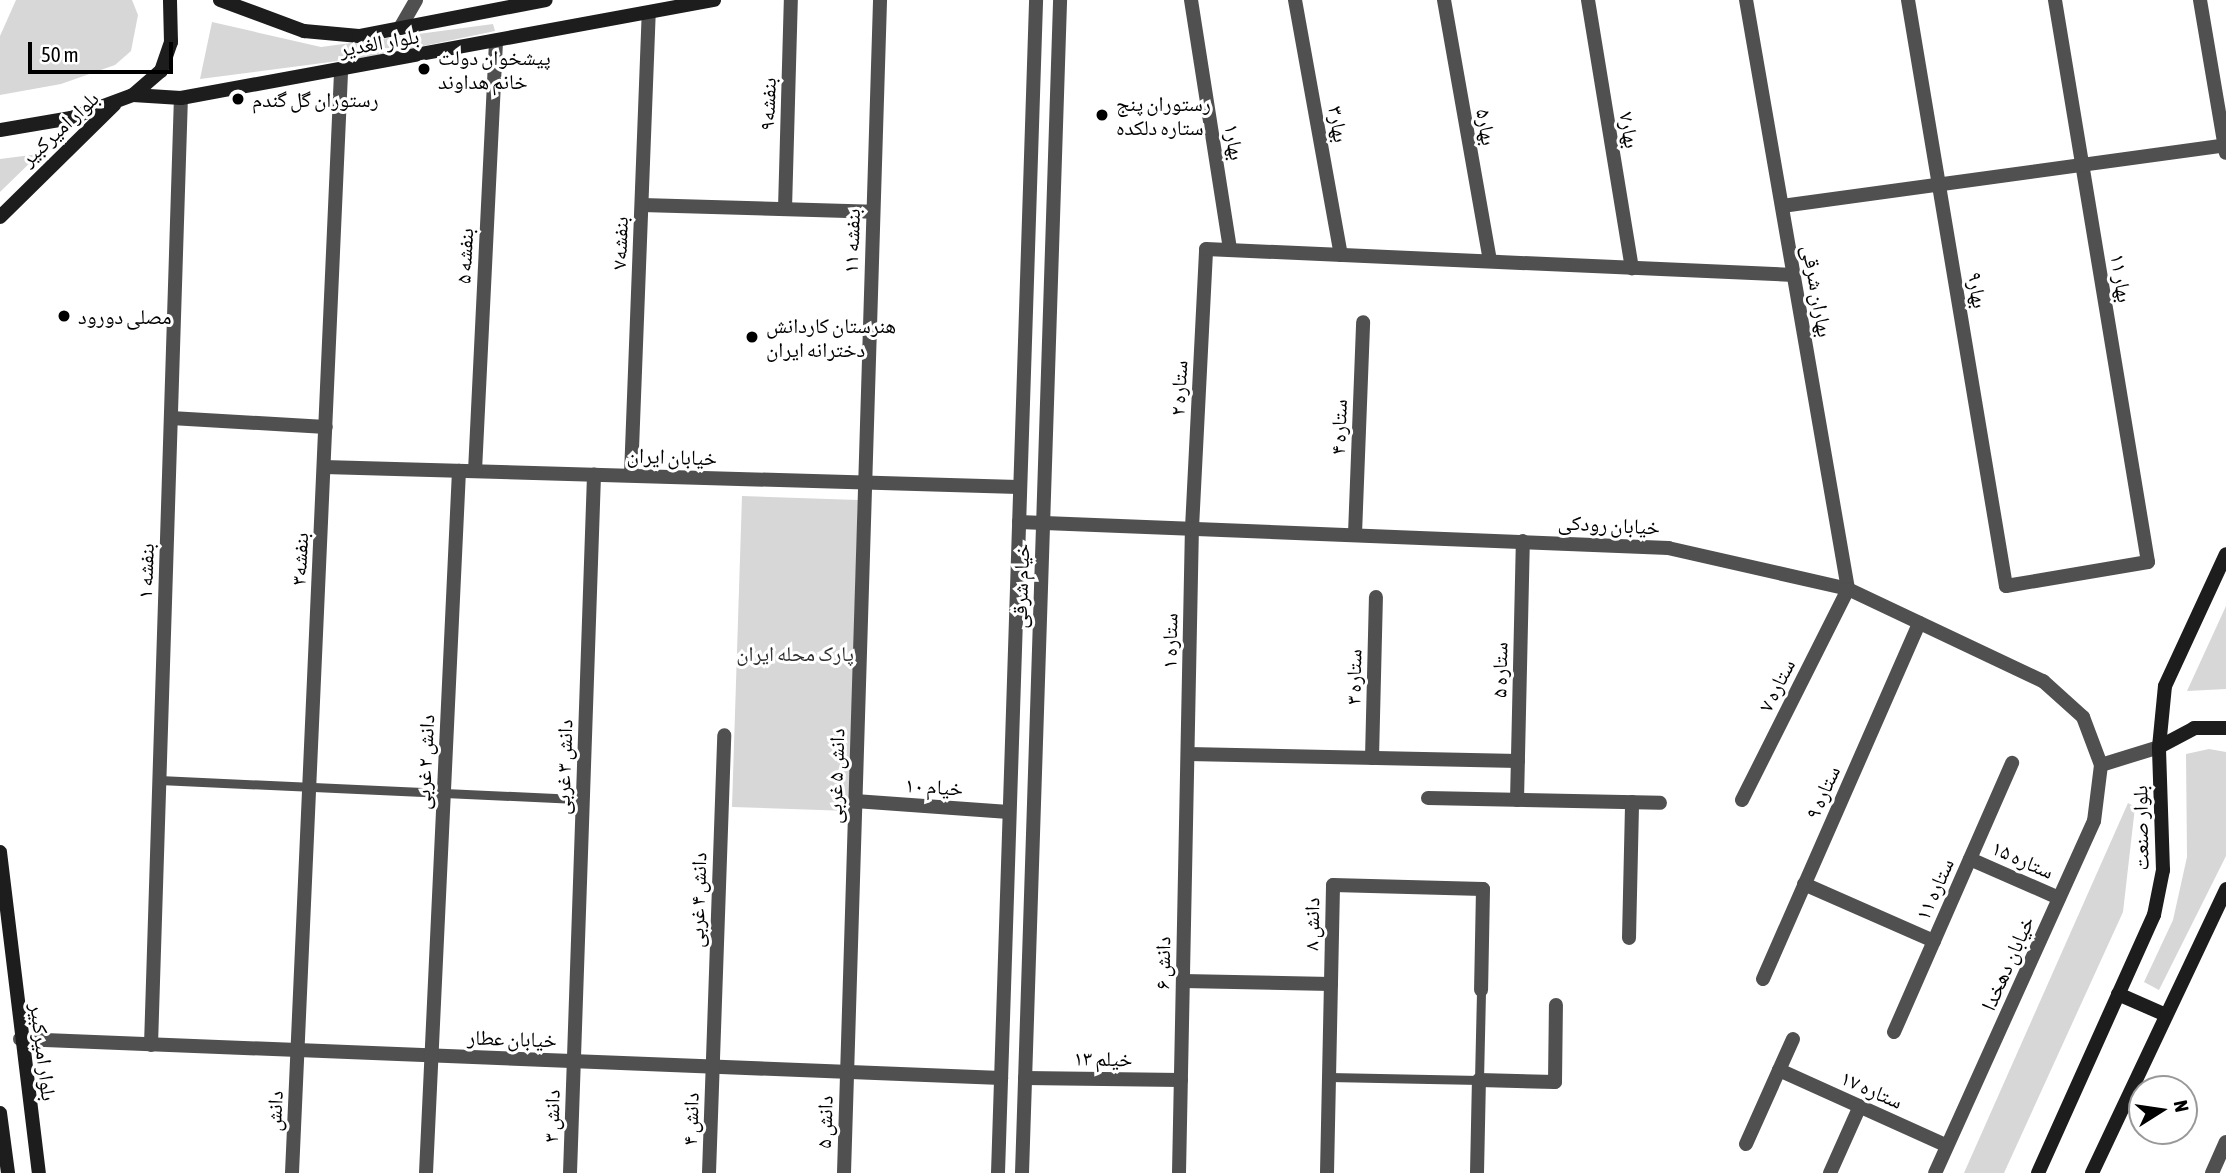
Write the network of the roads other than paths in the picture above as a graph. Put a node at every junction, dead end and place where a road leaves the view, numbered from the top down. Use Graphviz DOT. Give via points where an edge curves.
graph roads {
  1 [pos="170,0"];
  2 [pos="220,0"];
  3 [pos="416,0"];
  4 [pos="546,0"];
  5 [pos="714,0"];
  6 [pos="791,0"];
  7 [pos="880,0"];
  8 [pos="1036,0"];
  9 [pos="1060,0"];
  10 [pos="1191,0"];
  11 [pos="1295,0"];
  12 [pos="1444,0"];
  13 [pos="1588,0"];
  14 [pos="1746,0"];
  15 [pos="1908,0"];
  16 [pos="2055,0"];
  17 [pos="2200,0"];
  18 [pos="649,13"];
  19 [pos="400,29"];
  20 [pos="496,42"];
  21 [pos="341,71"];
  22 [pos="133,95"];
  23 [pos="181,98"];
  24 [pos="119,100"];
  25 [pos="0,130"];
  26 [pos="2226,147"];
  27 [pos="2082,164"];
  28 [pos="1939,184"];
  29 [pos="642,205"];
  30 [pos="1782,206"];
  31 [pos="785,209"];
  32 [pos="873,212"];
  33 [pos="0,217"];
  34 [pos="1230,250"];
  35 [pos="1341,255"];
  36 [pos="1490,261"];
  37 [pos="1632,268"];
  38 [pos="1794,275"];
  39 [pos="1363,322"];
  40 [pos="171,418"];
  41 [pos="326,427"];
  42 [pos="324,467"];
  43 [pos="459,471"];
  44 [pos="475,471"];
  45 [pos="594,474"];
  46 [pos="631,475"];
  47 [pos="865,482"];
  48 [pos="1020,487"];
  49 [pos="1019,522"];
  50 [pos="1043,523"];
  51 [pos="1192,528"];
  52 [pos="1355,534"];
  53 [pos="1523,541"];
  54 [pos="2226,554"];
  55 [pos="2006,586"];
  56 [pos="1848,589"];
  57 [pos="1376,597"];
  58 [pos="1919,623"];
  59 [pos="2226,728"];
  60 [pos="724,735"];
  61 [pos="2159,747"];
  62 [pos="1188,754"];
  63 [pos="1372,758"];
  64 [pos="1518,761"];
  65 [pos="2012,763"];
  66 [pos="2101,765"];
  67 [pos="159,780"];
  68 [pos="309,787"];
  69 [pos="443,793"];
  70 [pos="1429,798"];
  71 [pos="582,799"];
  72 [pos="1517,800"];
  73 [pos="1742,800"];
  74 [pos="855,801"];
  75 [pos="1632,803"];
  76 [pos="1660,803"];
  77 [pos="1009,812"];
  78 [pos="1034,813"];
  79 [pos="0,852"];
  80 [pos="1970,859"];
  81 [pos="1804,884"];
  82 [pos="2226,889"];
  83 [pos="2059,898"];
  84 [pos="1629,938"];
  85 [pos="1934,941"];
  86 [pos="1762,979"];
  87 [pos="1183,981"];
  88 [pos="1331,984"];
  89 [pos="1480,990"];
  90 [pos="2118,994"];
  91 [pos="1556,1005"];
  92 [pos="2166,1014"];
  93 [pos="1894,1032"];
  94 [pos="20,1040"];
  95 [pos="1793,1040"];
  96 [pos="151,1045"];
  97 [pos="298,1050"];
  98 [pos="430,1055"];
  99 [pos="574,1061"];
  100 [pos="713,1066"];
  101 [pos="1779,1070"];
  102 [pos="847,1072"];
  103 [pos="1329,1077"];
  104 [pos="1001,1078"];
  105 [pos="1025,1078"];
  106 [pos="1181,1080"];
  107 [pos="1479,1080"];
  108 [pos="1860,1106"];
  109 [pos="0,1114"];
  110 [pos="2226,1142"];
  111 [pos="1746,1144"];
  112 [pos="1947,1146"];
  113 [pos="8,1173"];
  114 [pos="39,1173"];
  115 [pos="292,1173"];
  116 [pos="426,1173"];
  117 [pos="570,1173"];
  118 [pos="709,1173"];
  119 [pos="844,1173"];
  120 [pos="998,1173"];
  121 [pos="1022,1173"];
  122 [pos="1179,1173"];
  123 [pos="1327,1173"];
  124 [pos="1477,1173"];
  125 [pos="1830,1173"];
  126 [pos="1935,1173"];
  127 [pos="2038,1173"];
  128 [pos="2092,1173"];
  129 [pos="2212,1173"];
  1 -- 22 [label="main road" via="171,42 161,71"];
  2 -- 19 [label="main road, بلوار الغدیر" via="304,31 359,36"];
  3 -- 19 [label="street"];
  4 -- 19 [label="main road, بلوار الغدیر"];
  5 -- 18 [label="main road, بلوار الغدیر"];
  6 -- 31 [label="street, بنفشه۹"];
  7 -- 32 [label="street, بنفشه ۱۱"];
  8 -- 48 [label="street, خیام شرقی"];
  9 -- 50 [label="street, خیام شرقی"];
  10 -- 34 [label="street, بهار۱"];
  11 -- 35 [label="street, بهار۳"];
  12 -- 36 [label="street, بهار۵"];
  13 -- 37 [label="street, بهار۷"];
  14 -- 30 [label="street, بهاران شرقی"];
  15 -- 28 [label="street, بهار۹"];
  16 -- 27 [label="street, بهار ۱۱"];
  17 -- 26 [label="street"];
  18 -- 20 [label="main road, بلوار الغدیر"];
  18 -- 29 [label="street, بنفشه۷"];
  20 -- 21 [label="main road, بلوار الغدیر"];
  20 -- 44 [label="street, بنفشه ۵"];
  21 -- 23 [label="main road, بلوار الغدیر"];
  21 -- 41 [label="street, بنفشه۳"];
  22 -- 23 [label="main road, بلوار الغدیر"];
  22 -- 24 [label="main road"];
  23 -- 40 [label="street, بنفشه ۱"];
  24 -- 25 [label="main road" via="71,118"];
  24 -- 33 [label="main road, بلوار امیرکبیر"];
  26 -- 27 [label="street"];
  27 -- 28 [label="street"];
  27 -- 55 [label="street, بهار ۱۱" via="2148,562"];
  28 -- 30 [label="street"];
  28 -- 55 [label="street, بهار۹"];
  29 -- 31 [label="street"];
  29 -- 46 [label="street, بنفشه۷"];
  30 -- 38 [label="street, بهاران شرقی"];
  31 -- 32 [label="street"];
  32 -- 47 [label="street, بنفشه ۱۱"];
  34 -- 35 [label="street"];
  34 -- 51 [label="street, ستاره ۲" via="1206,249"];
  35 -- 36 [label="street"];
  36 -- 37 [label="street"];
  37 -- 38 [label="street"];
  38 -- 56 [label="street, بهاران شرقی"];
  39 -- 52 [label="street, ستاره ۴"];
  40 -- 41 [label="street"];
  40 -- 67 [label="street, بنفشه ۱"];
  41 -- 42 [label="street, بنفشه۳"];
  42 -- 43 [label="street, خیابان ایران"];
  42 -- 68 [label="street, بنفشه۳"];
  43 -- 44 [label="street, خیابان ایران"];
  43 -- 69 [label="street, دانش ۲ غربی"];
  44 -- 45 [label="street, خیابان ایران"];
  45 -- 46 [label="street, خیابان ایران"];
  45 -- 71 [label="street, دانش ۳ غربی"];
  46 -- 47 [label="street, خیابان ایران"];
  47 -- 48 [label="street, خیابان ایران"];
  47 -- 74 [label="street, دانش ۵ غربی"];
  48 -- 49 [label="street, خیام شرقی"];
  49 -- 50 [label="street, خیابان رودکی"];
  49 -- 77 [label="street, خیام شرقی"];
  50 -- 51 [label="street, خیابان رودکی"];
  50 -- 78 [label="street, خیام شرقی"];
  51 -- 52 [label="street, خیابان رودکی"];
  51 -- 62 [label="street, ستاره ۱"];
  52 -- 53 [label="street, خیابان رودکی"];
  53 -- 56 [label="street, خیابان رودکی" via="1668,548"];
  53 -- 64 [label="street, ستاره ۵"];
  54 -- 61 [label="main road, بلوار صنعت" via="2165,686"];
  56 -- 58 [label="street, خیابان رودکی"];
  56 -- 73 [label="street, ستاره ۷"];
  57 -- 63 [label="street, ستاره ۳"];
  58 -- 66 [label="street, خیابان رودکی" via="2043,681 2083,717"];
  58 -- 81 [label="street, ستاره ۹"];
  59 -- 61 [label="main road" via="2193,728"];
  60 -- 100 [label="street, دانش ۴ غربی"];
  61 -- 66 [label="street"];
  61 -- 90 [label="main road, بلوار صنعت" via="2163,870 2154,915"];
  62 -- 63 [label="street"];
  62 -- 87 [label="street, دانش ۶"];
  63 -- 64 [label="street"];
  64 -- 72 [label="street, ستاره ۵"];
  65 -- 80 [label="street, ستاره ۱۱"];
  66 -- 83 [label="street, خیابان دهخدا" via="2094,821"];
  67 -- 68 [label="lane"];
  67 -- 96 [label="street, بنفشه ۱"];
  68 -- 69 [label="lane"];
  68 -- 97 [label="street, بنفشه۳"];
  69 -- 71 [label="lane"];
  69 -- 98 [label="street, دانش ۲ غربی"];
  70 -- 72 [label="street"];
  71 -- 99 [label="street, دانش ۳ غربی"];
  72 -- 75 [label="street"];
  74 -- 77 [label="street, خیام ۱۰"];
  74 -- 102 [label="street, دانش ۵ غربی"];
  75 -- 76 [label="street"];
  75 -- 84 [label="street"];
  77 -- 78 [label="street, خیام ۱۰"];
  77 -- 104 [label="street, خیام شرقی"];
  78 -- 105 [label="street, خیام شرقی"];
  79 -- 94 [label="main road, بلوار امیرکبیر"];
  80 -- 83 [label="street, ستاره ۱۵"];
  80 -- 85 [label="street, ستاره ۱۱"];
  81 -- 85 [label="street"];
  81 -- 86 [label="street, ستاره ۹"];
  82 -- 92 [label="main road"];
  83 -- 112 [label="street, خیابان دهخدا"];
  85 -- 93 [label="street, ستاره ۱۱"];
  87 -- 88 [label="street"];
  87 -- 106 [label="street, دانش ۶"];
  88 -- 89 [label="street, دانش ۸" via="1333,885 1483,889"];
  88 -- 103 [label="street, دانش ۸"];
  89 -- 107 [label="lane"];
  90 -- 92 [label="main road"];
  90 -- 127 [label="main road, بلوار صنعت"];
  91 -- 107 [label="street" via="1555,1082"];
  92 -- 128 [label="main road"];
  94 -- 96 [label="street, خیابان عطار"];
  94 -- 114 [label="main road, بلوار امیرکبیر"];
  95 -- 101 [label="street"];
  96 -- 97 [label="street, خیابان عطار"];
  97 -- 98 [label="street, خیابان عطار"];
  97 -- 115 [label="street, دانش"];
  98 -- 99 [label="street, خیابان عطار"];
  98 -- 116 [label="street, دانش ۲ غربی"];
  99 -- 100 [label="street, خیابان عطار"];
  99 -- 117 [label="street, دانش ۳"];
  100 -- 102 [label="street, خیابان عطار"];
  100 -- 118 [label="street, دانش ۴"];
  101 -- 108 [label="street, ستاره ۱۷"];
  101 -- 111 [label="street"];
  102 -- 104 [label="street, خیابان عطار"];
  102 -- 119 [label="street, دانش ۵"];
  103 -- 107 [label="lane"];
  103 -- 123 [label="street, دانش ۸"];
  104 -- 105 [label="street, خیلم ۱۳"];
  104 -- 120 [label="street, خیام شرقی"];
  105 -- 106 [label="street, خیلم ۱۳"];
  105 -- 121 [label="street, خیام شرقی"];
  106 -- 122 [label="street, دانش ۶"];
  107 -- 124 [label="street"];
  108 -- 112 [label="street, ستاره ۱۷"];
  108 -- 125 [label="street"];
  109 -- 113 [label="main road"];
  110 -- 129 [label="street"];
  112 -- 126 [label="street, خیابان دهخدا"];
}
